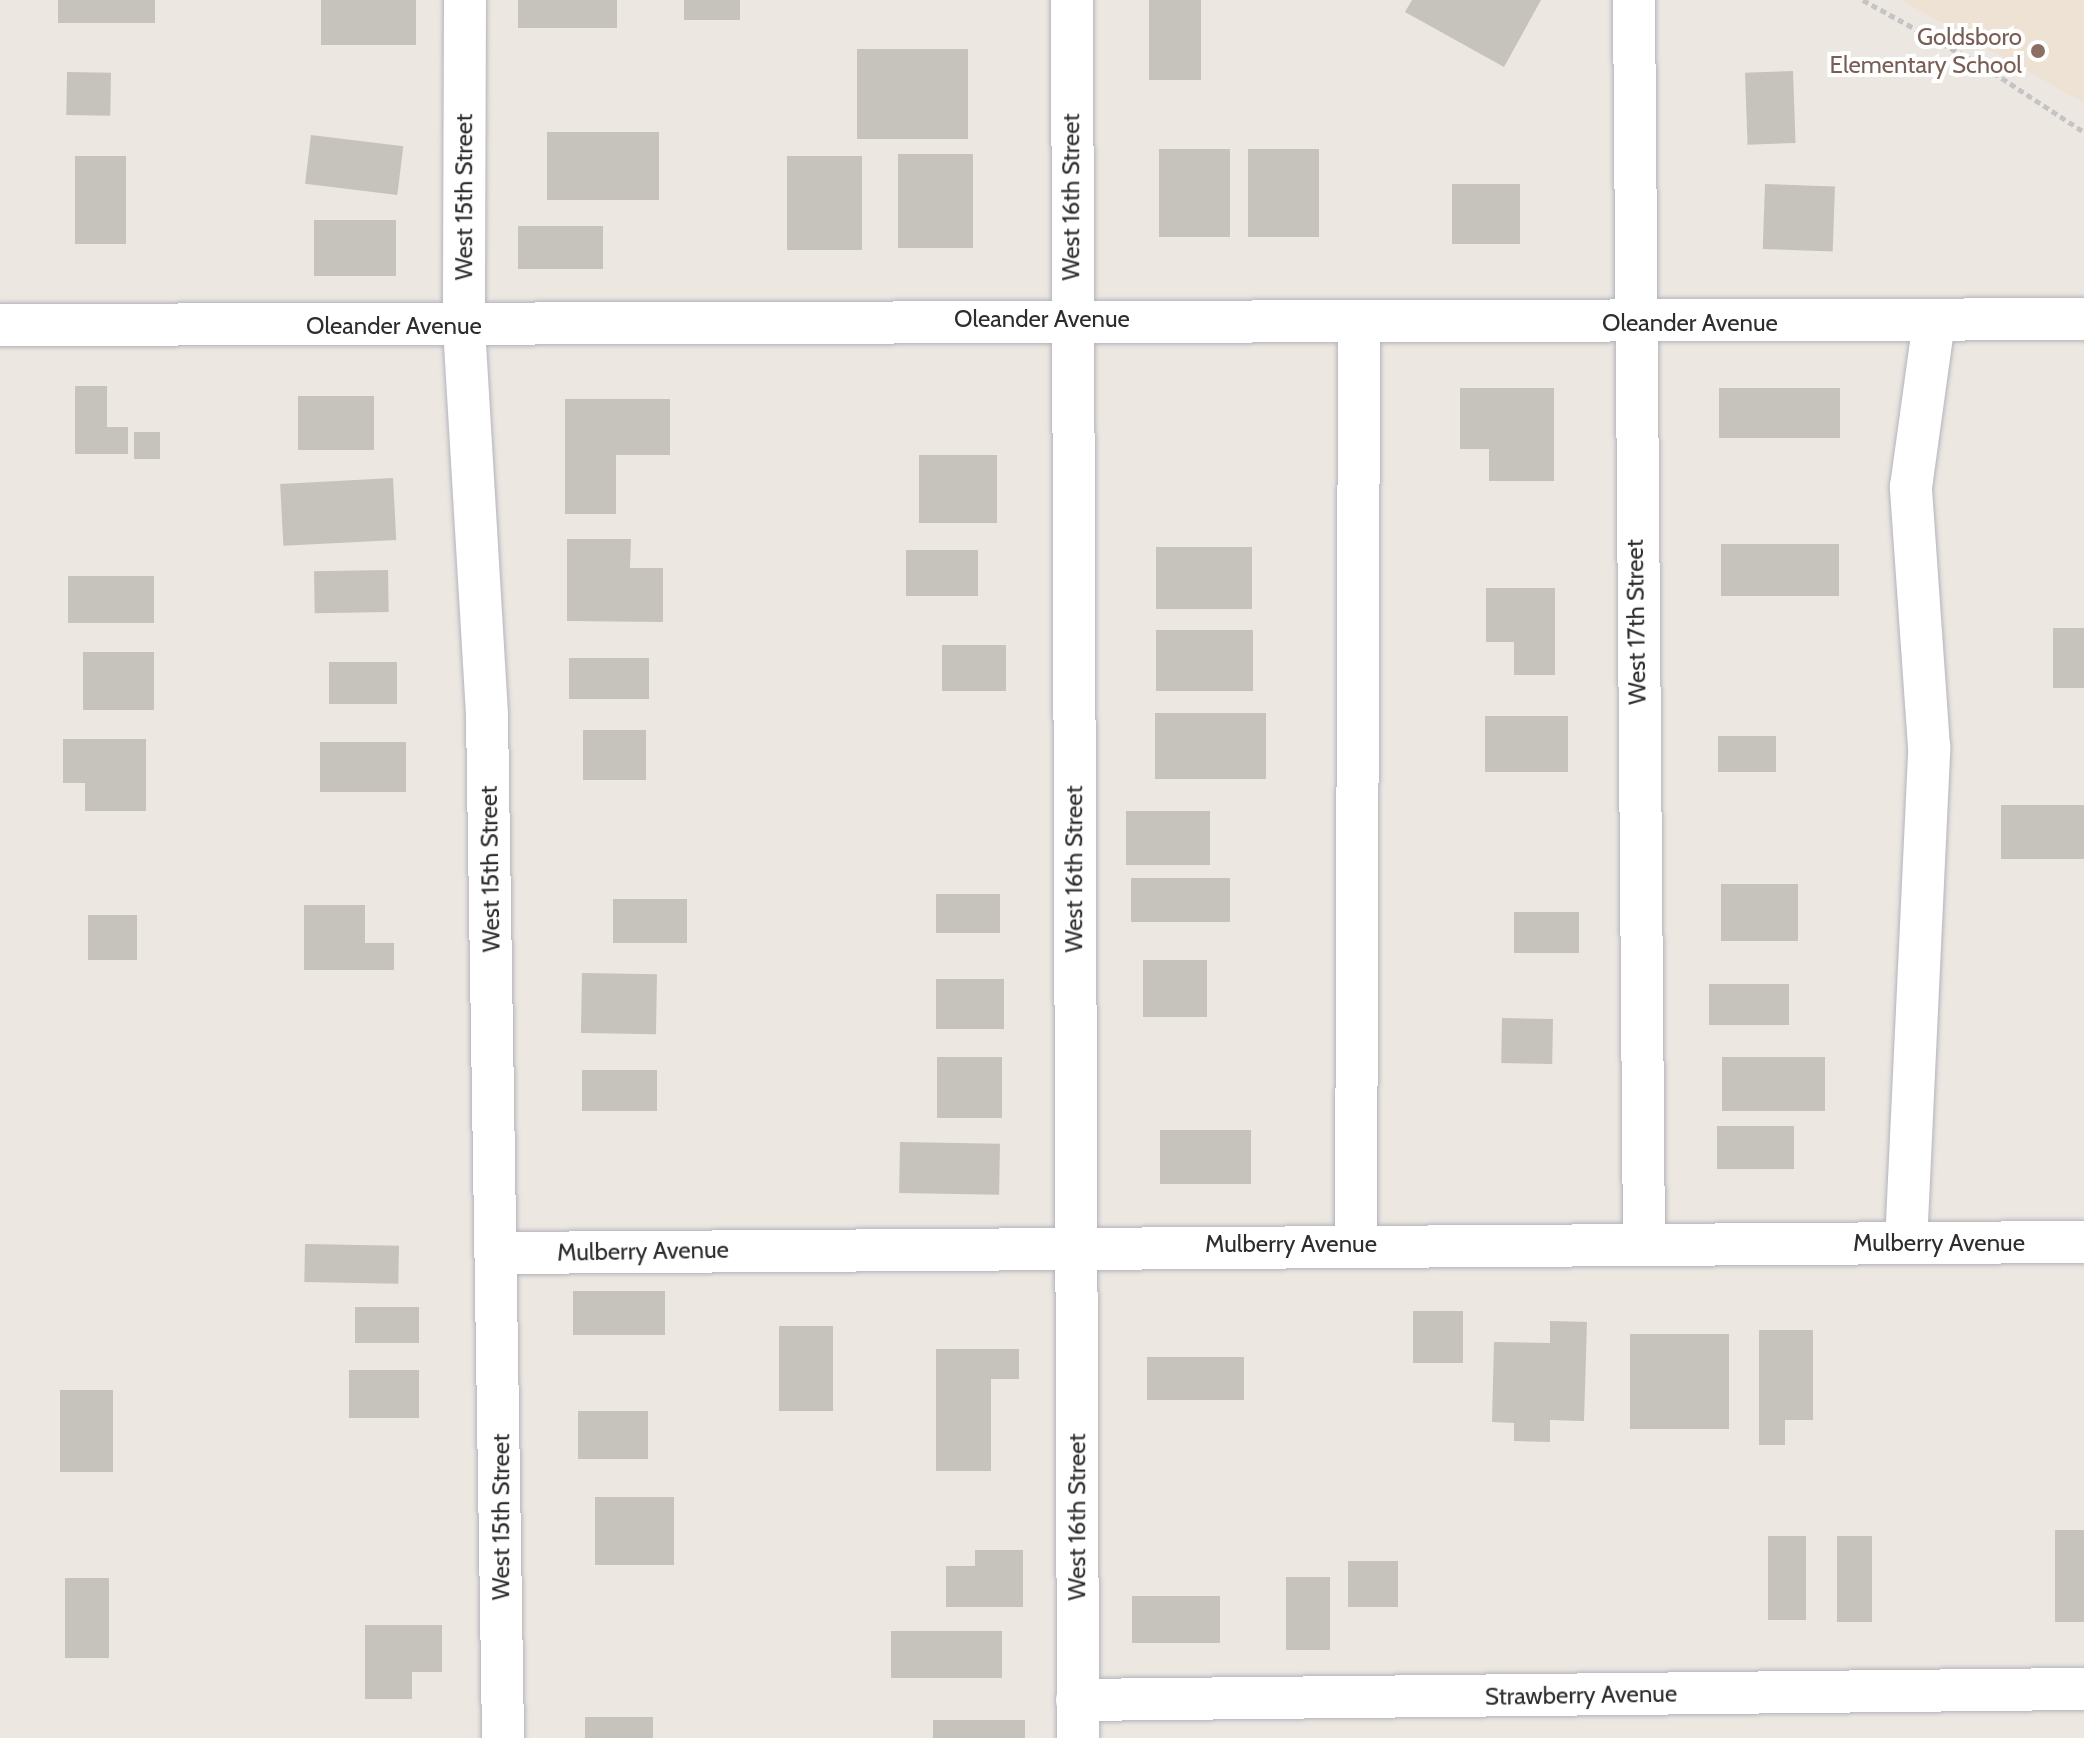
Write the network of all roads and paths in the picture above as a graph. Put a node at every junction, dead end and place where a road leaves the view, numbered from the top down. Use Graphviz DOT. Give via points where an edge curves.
graph roads {
  1 [pos="465,0"];
  2 [pos="1072,0"];
  3 [pos="1634,0"];
  4 [pos="1863,0"];
  5 [pos="2084,132"];
  6 [pos="1071,318"];
  7 [pos="2084,319"];
  8 [pos="1359,321"];
  9 [pos="1934,321"];
  10 [pos="1633,324"];
  11 [pos="0,325"];
  12 [pos="464,327"];
  13 [pos="2084,1242"];
  14 [pos="1906,1243"];
  15 [pos="1356,1244"];
  16 [pos="1644,1244"];
  17 [pos="1076,1245"];
  18 [pos="498,1253"];
  19 [pos="2084,1689"];
  20 [pos="1078,1719"];
  21 [pos="503,1738"];
  1 -- 12 [label="street, West 15th Street"];
  2 -- 6 [label="street, West 16th Street"];
  3 -- 10 [label="street, West 17th Street"];
  4 -- 5 [label="path"];
  6 -- 8 [label="street, Oleander Avenue"];
  6 -- 12 [label="street, Oleander Avenue"];
  6 -- 17 [label="street, West 16th Street"];
  7 -- 9 [label="street, Oleander Avenue"];
  8 -- 10 [label="street, Oleander Avenue"];
  8 -- 15 [label="street"];
  9 -- 10 [label="street, Oleander Avenue"];
  9 -- 14 [label="street" via="1911,487 1929,747"];
  10 -- 16 [label="street, West 17th Street"];
  11 -- 12 [label="street, Oleander Avenue"];
  12 -- 18 [label="street, West 15th Street" via="487,716"];
  13 -- 14 [label="street, Mulberry Avenue"];
  14 -- 16 [label="street, Mulberry Avenue"];
  15 -- 16 [label="street, Mulberry Avenue"];
  15 -- 17 [label="street, Mulberry Avenue"];
  17 -- 18 [label="street, Mulberry Avenue"];
  17 -- 20 [label="street, West 16th Street"];
  18 -- 21 [label="street, West 15th Street"];
  19 -- 20 [label="street, Strawberry Avenue"];
}
